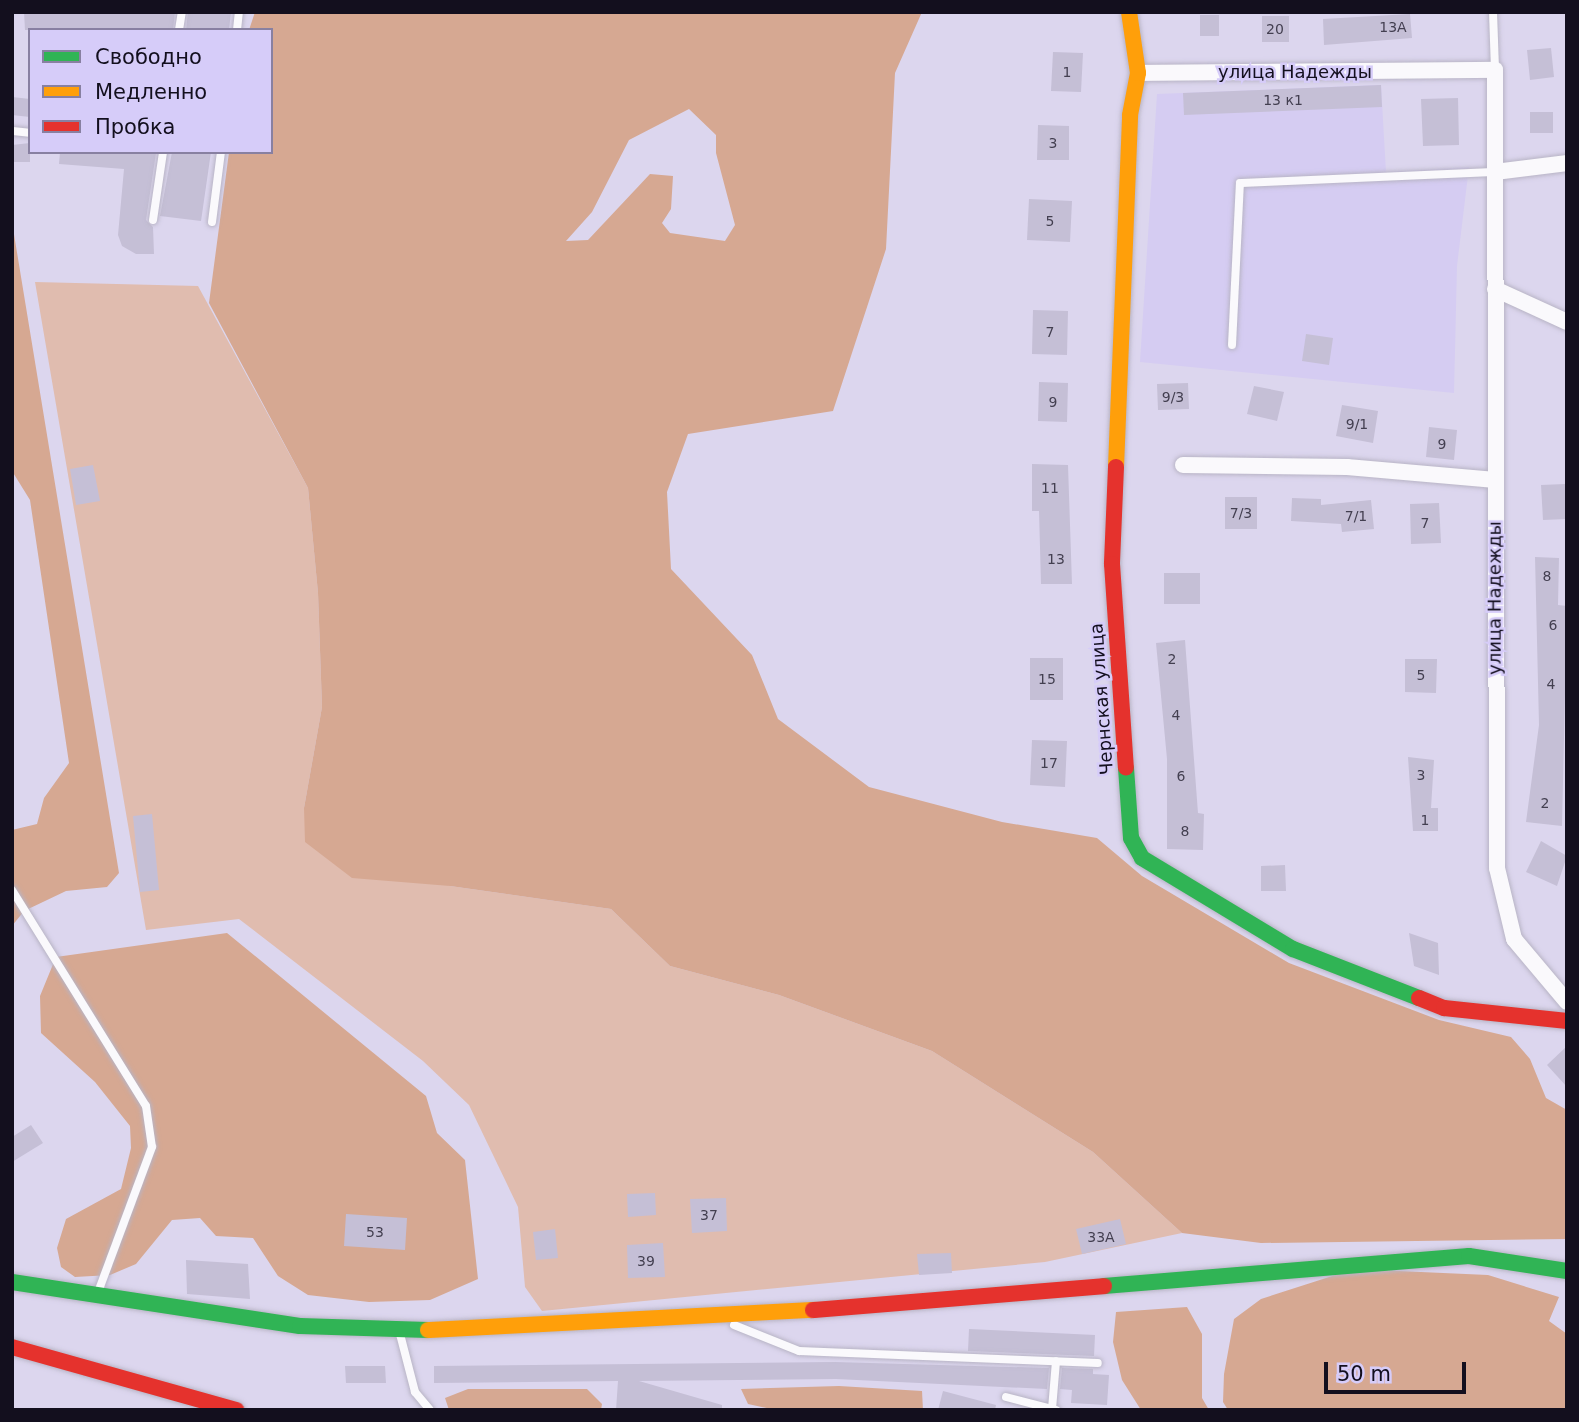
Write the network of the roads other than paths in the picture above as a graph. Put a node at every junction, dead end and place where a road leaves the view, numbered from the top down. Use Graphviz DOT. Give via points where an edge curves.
graph roads {
  1 [pos="1129,12"];
  2 [pos="1493,12"];
  3 [pos="1495,70"];
  4 [pos="1138,73"];
  5 [pos="163,154"];
  6 [pos="221,154"];
  7 [pos="1567,163"];
  8 [pos="1495,172"];
  9 [pos="153,220"];
  10 [pos="212,222"];
  11 [pos="1495,289"];
  12 [pos="1567,322"];
  13 [pos="1232,345"];
  14 [pos="1184,465"];
  15 [pos="1494,480"];
  16 [pos="12,890"];
  17 [pos="1567,1002"];
  18 [pos="1567,1021"];
  19 [pos="1567,1271"];
  20 [pos="12,1282"];
  21 [pos="97,1295"];
  22 [pos="718,1318"];
  23 [pos="399,1331"];
  24 [pos="12,1347"];
  25 [pos="1056,1361"];
  26 [pos="1098,1363"];
  27 [pos="1006,1397"];
  28 [pos="1054,1409"];
  29 [pos="236,1410"];
  30 [pos="430,1410"];
  1 -- 4 [label="street, Чернская улица"];
  2 -- 3 [label="lane"];
  3 -- 4 [label="street, улица Надежды"];
  3 -- 8 [label="street, улица Надежды"];
  4 -- 18 [label="street, Чернская улица" via="1130,115 1112,564 1131,838 1142,859 1293,949 1444,1008"];
  5 -- 9 [label="lane"];
  6 -- 10 [label="lane"];
  7 -- 8 [label="street"];
  8 -- 11 [label="street, улица Надежды"];
  8 -- 13 [label="lane" via="1240,183"];
  11 -- 12 [label="street"];
  11 -- 15 [label="street, улица Надежды"];
  14 -- 15 [label="street" via="1347,467"];
  15 -- 17 [label="street, улица Надежды" via="1497,868 1514,939"];
  16 -- 21 [label="lane" via="146,1106 152,1147"];
  19 -- 22 [label="street" via="1469,1256"];
  20 -- 21 [label="street"];
  21 -- 23 [label="street" via="300,1326"];
  22 -- 23 [label="street"];
  22 -- 25 [label="lane" via="799,1351"];
  23 -- 30 [label="lane" via="415,1392"];
  24 -- 29 [label="street"];
  25 -- 26 [label="lane"];
  25 -- 28 [label="lane"];
  27 -- 28 [label="lane"];
}
